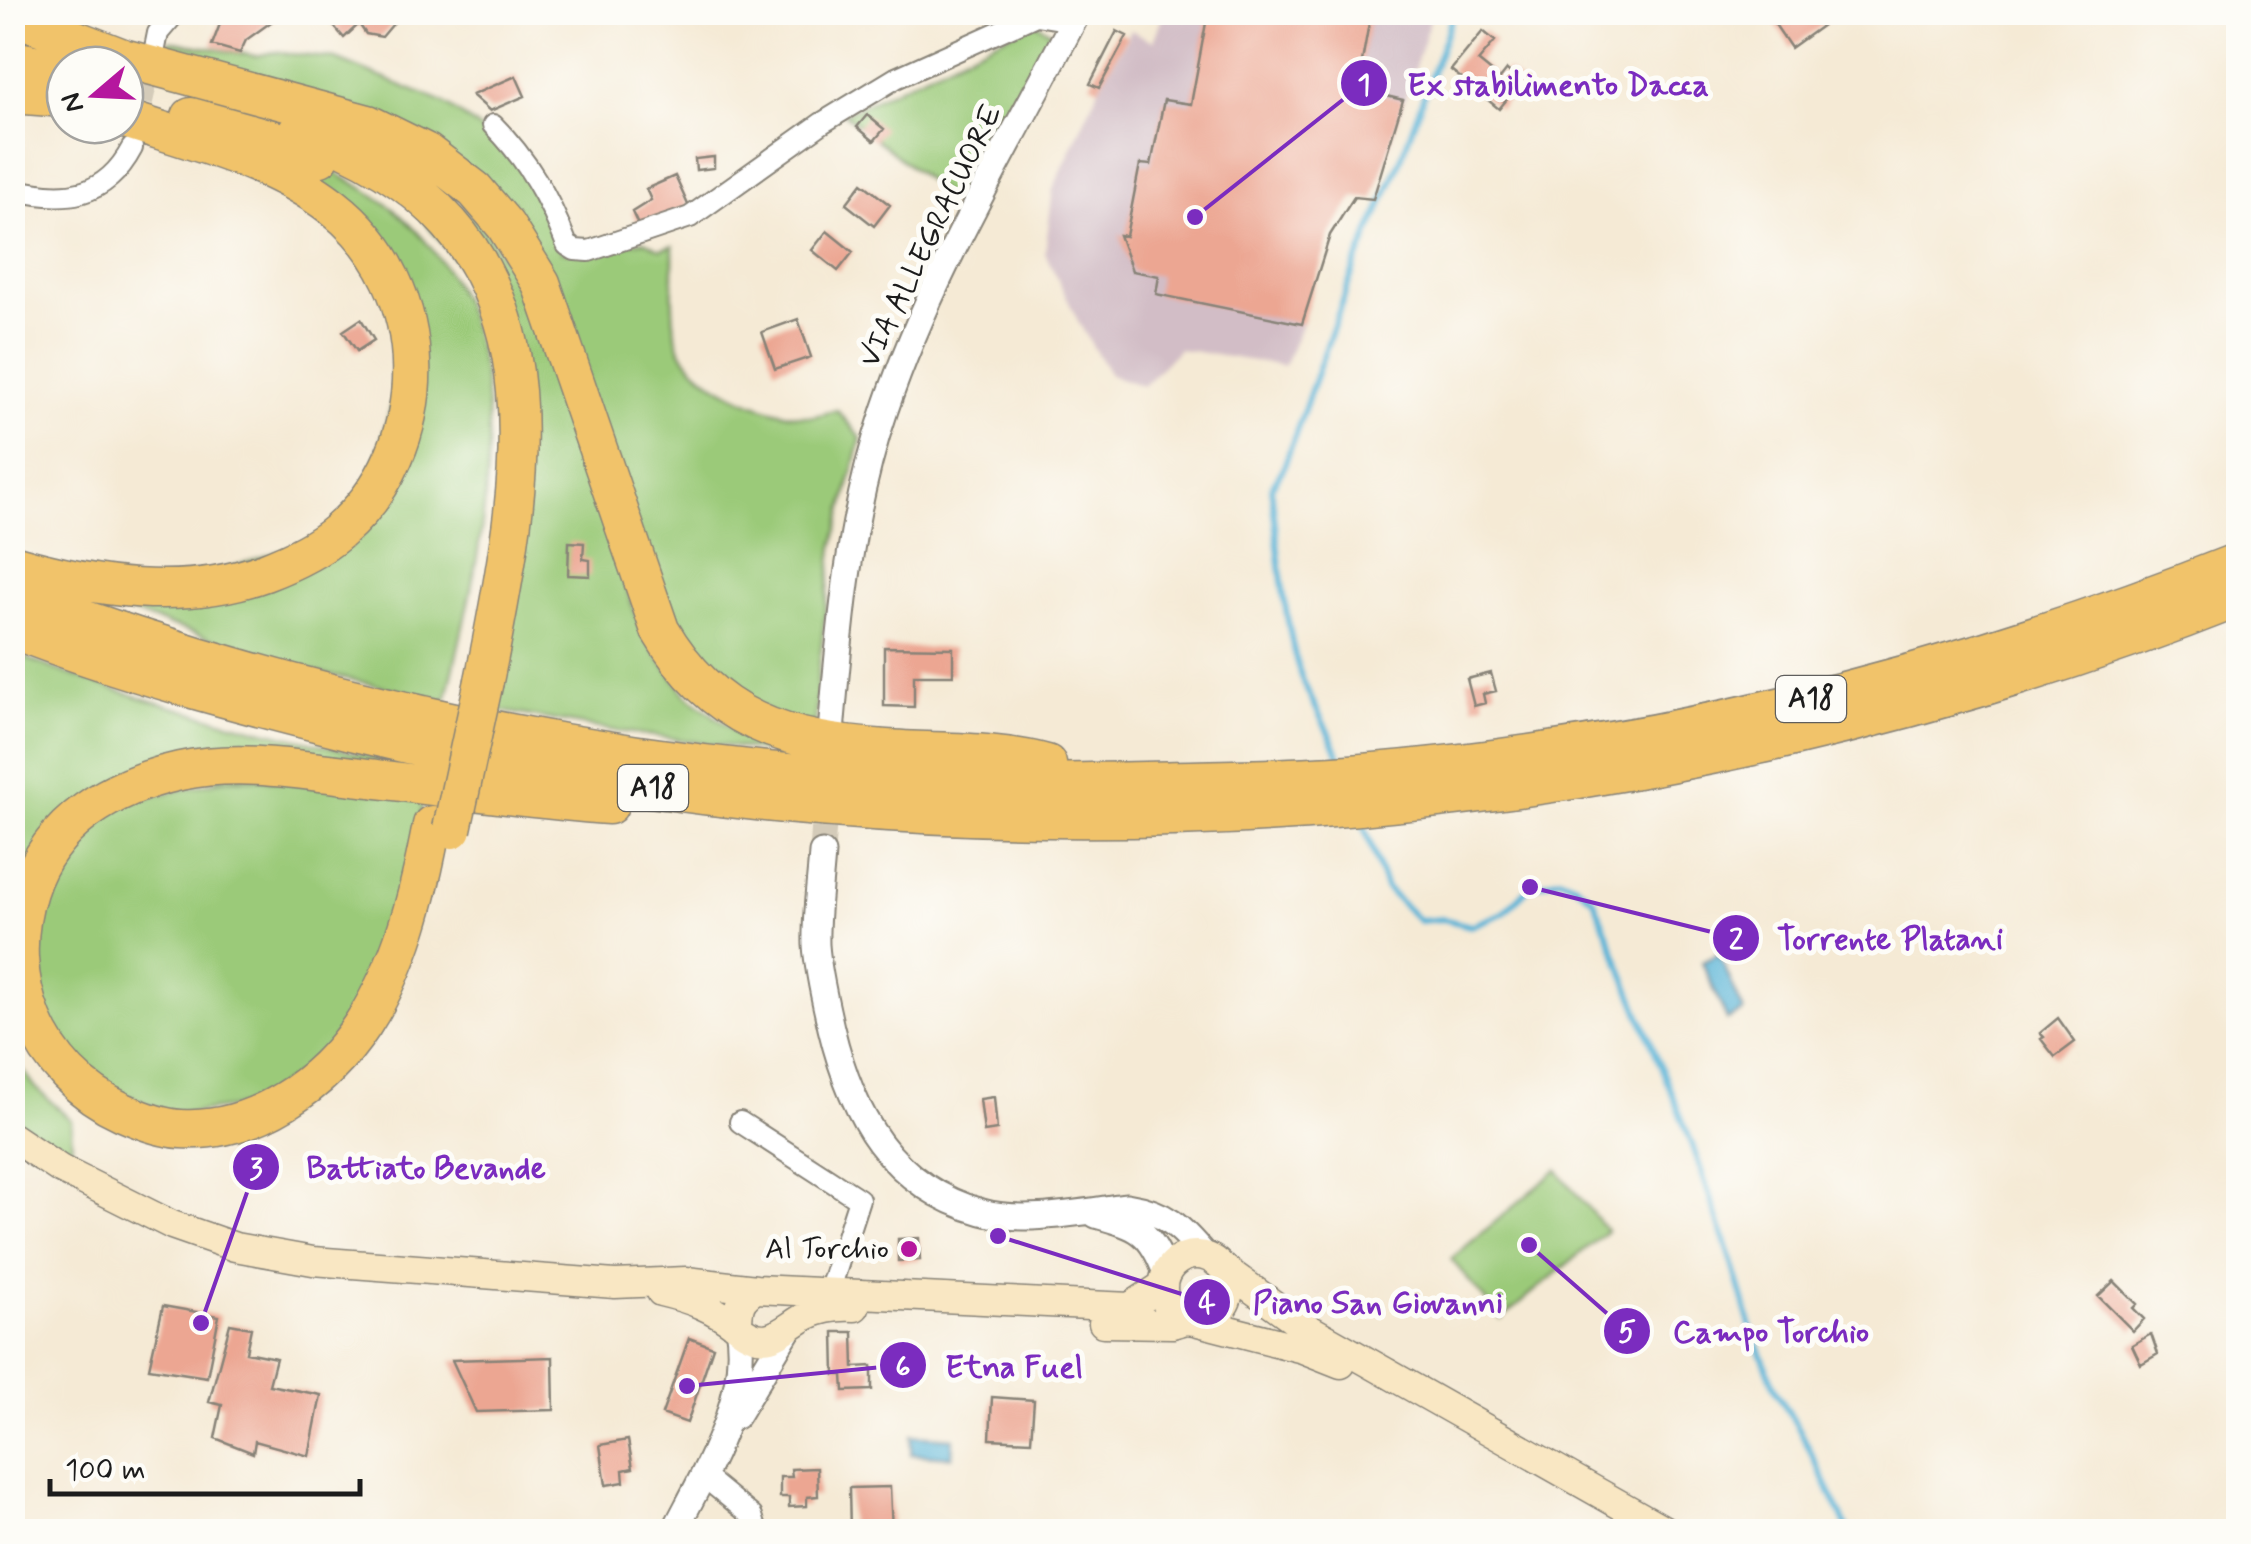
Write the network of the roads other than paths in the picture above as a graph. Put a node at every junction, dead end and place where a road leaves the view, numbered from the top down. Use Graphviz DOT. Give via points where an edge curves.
graph roads {
  1 [pos="61,12"];
  2 [pos="176,12"];
  3 [pos="12,15"];
  4 [pos="1075,17"];
  5 [pos="88,45"];
  6 [pos="114,45"];
  7 [pos="145,49"];
  8 [pos="145,66"];
  9 [pos="145,68"];
  10 [pos="222,102"];
  11 [pos="145,108"];
  12 [pos="493,124"];
  13 [pos="145,139"];
  14 [pos="124,145"];
  15 [pos="12,189"];
  16 [pos="2238,562"];
  17 [pos="12,564"];
  18 [pos="12,594"];
  19 [pos="2238,598"];
  20 [pos="12,629"];
  21 [pos="474,680"];
  22 [pos="831,733"];
  23 [pos="1007,758"];
  24 [pos="1112,781"];
  25 [pos="1370,789"];
  26 [pos="1310,794"];
  27 [pos="960,815"];
  28 [pos="442,827"];
  29 [pos="822,853"];
  30 [pos="12,1030"];
  31 [pos="740,1122"];
  32 [pos="12,1137"];
  33 [pos="1081,1212"];
  34 [pos="1214,1261"];
  35 [pos="1164,1279"];
  36 [pos="615,1284"];
  37 [pos="756,1289"];
  38 [pos="829,1292"];
  39 [pos="1192,1321"];
  40 [pos="738,1328"];
  41 [pos="788,1330"];
  42 [pos="1431,1400"];
  43 [pos="707,1464"];
  44 [pos="674,1532"];
  45 [pos="757,1532"];
  46 [pos="1668,1532"];
  1 -- 6 [label="highway"];
  2 -- 7 [label="street"];
  3 -- 5 [label="highway"];
  4 -- 12 [label="street" via="1036,14 896,78 690,217 589,251 567,244 539,181"];
  4 -- 22 [label="street, VIA ALLEGRACUORE" via="928,300 883,414 851,554"];
  8 -- 23 [label="highway" via="394,135 456,172 490,206 541,283 660,630 719,701 784,732 886,750"];
  9 -- 10 [label="highway"];
  10 -- 21 [label="highway" via="342,144 401,178 462,236 493,294 513,363 519,454 504,582"];
  10 -- 23 [label="highway" via="332,123 382,142 435,170 484,215 512,252 542,316 652,634 707,701 781,743 845,756 960,764"];
  11 -- 21 [label="highway" via="282,142 355,173 419,218 466,281 494,367 500,429"];
  13 -- 17 [label="highway" via="285,177 335,208 361,235 392,282 406,319 412,360 406,424 388,470 351,520 321,545 263,573 156,590"];
  14 -- 15 [label="street" via="113,176 86,192 54,196"];
  16 -- 25 [label="highway, A18" via="2052,630 1804,701 1460,764"];
  18 -- 24 [label="highway, A18" via="294,684 565,743 858,778"];
  19 -- 25 [label="highway, A18" via="2063,662 1730,752 1551,785"];
  20 -- 27 [label="highway, A18" via="208,694 490,762 784,805"];
  21 -- 28 [label="highway, bridge"];
  23 -- 24 [label="highway"];
  24 -- 26 [label="highway, A18"];
  25 -- 26 [label="highway, A18"];
  26 -- 27 [label="highway, A18" via="1140,818"];
  27 -- 28 [label="highway" via="890,824 562,801 280,767 183,770 80,814 40,859 17,952 31,1020 74,1080 136,1118 202,1128 274,1108 333,1062 374,1004"];
  28 -- 30 [label="highway" via="423,945 396,1011 366,1058 282,1126 232,1144 132,1138 61,1098"];
  29 -- 33 [label="street" via="816,944 823,992 854,1100 871,1134 913,1176 985,1214"];
  31 -- 38 [label="street" via="859,1199"];
  32 -- 36 [label="main road" via="113,1198 235,1247 313,1261"];
  33 -- 34 [label="street" via="1142,1208 1175,1222"];
  33 -- 35 [label="street" via="1144,1232"];
  34 -- 35 [label="main road" via="1183,1257"];
  34 -- 39 [label="main road" via="1230,1290 1227,1302 1220,1312"];
  34 -- 42 [label="main road" via="1299,1323"];
  35 -- 38 [label="main road" via="1130,1307"];
  35 -- 39 [label="main road" via="1168,1307"];
  36 -- 37 [label="main road"];
  36 -- 40 [label="main road" via="692,1300"];
  37 -- 38 [label="main road"];
  37 -- 40 [label="main road" via="738,1307"];
  39 -- 41 [label="main road" via="1128,1325 842,1306 806,1316"];
  39 -- 42 [label="main road" via="1303,1348"];
  40 -- 41 [label="main road" via="764,1340"];
  40 -- 43 [label="street" via="743,1355 736,1390"];
  41 -- 43 [label="street"];
  42 -- 46 [label="main road"];
  43 -- 44 [label="street"];
  43 -- 45 [label="street" via="752,1516"];
}
